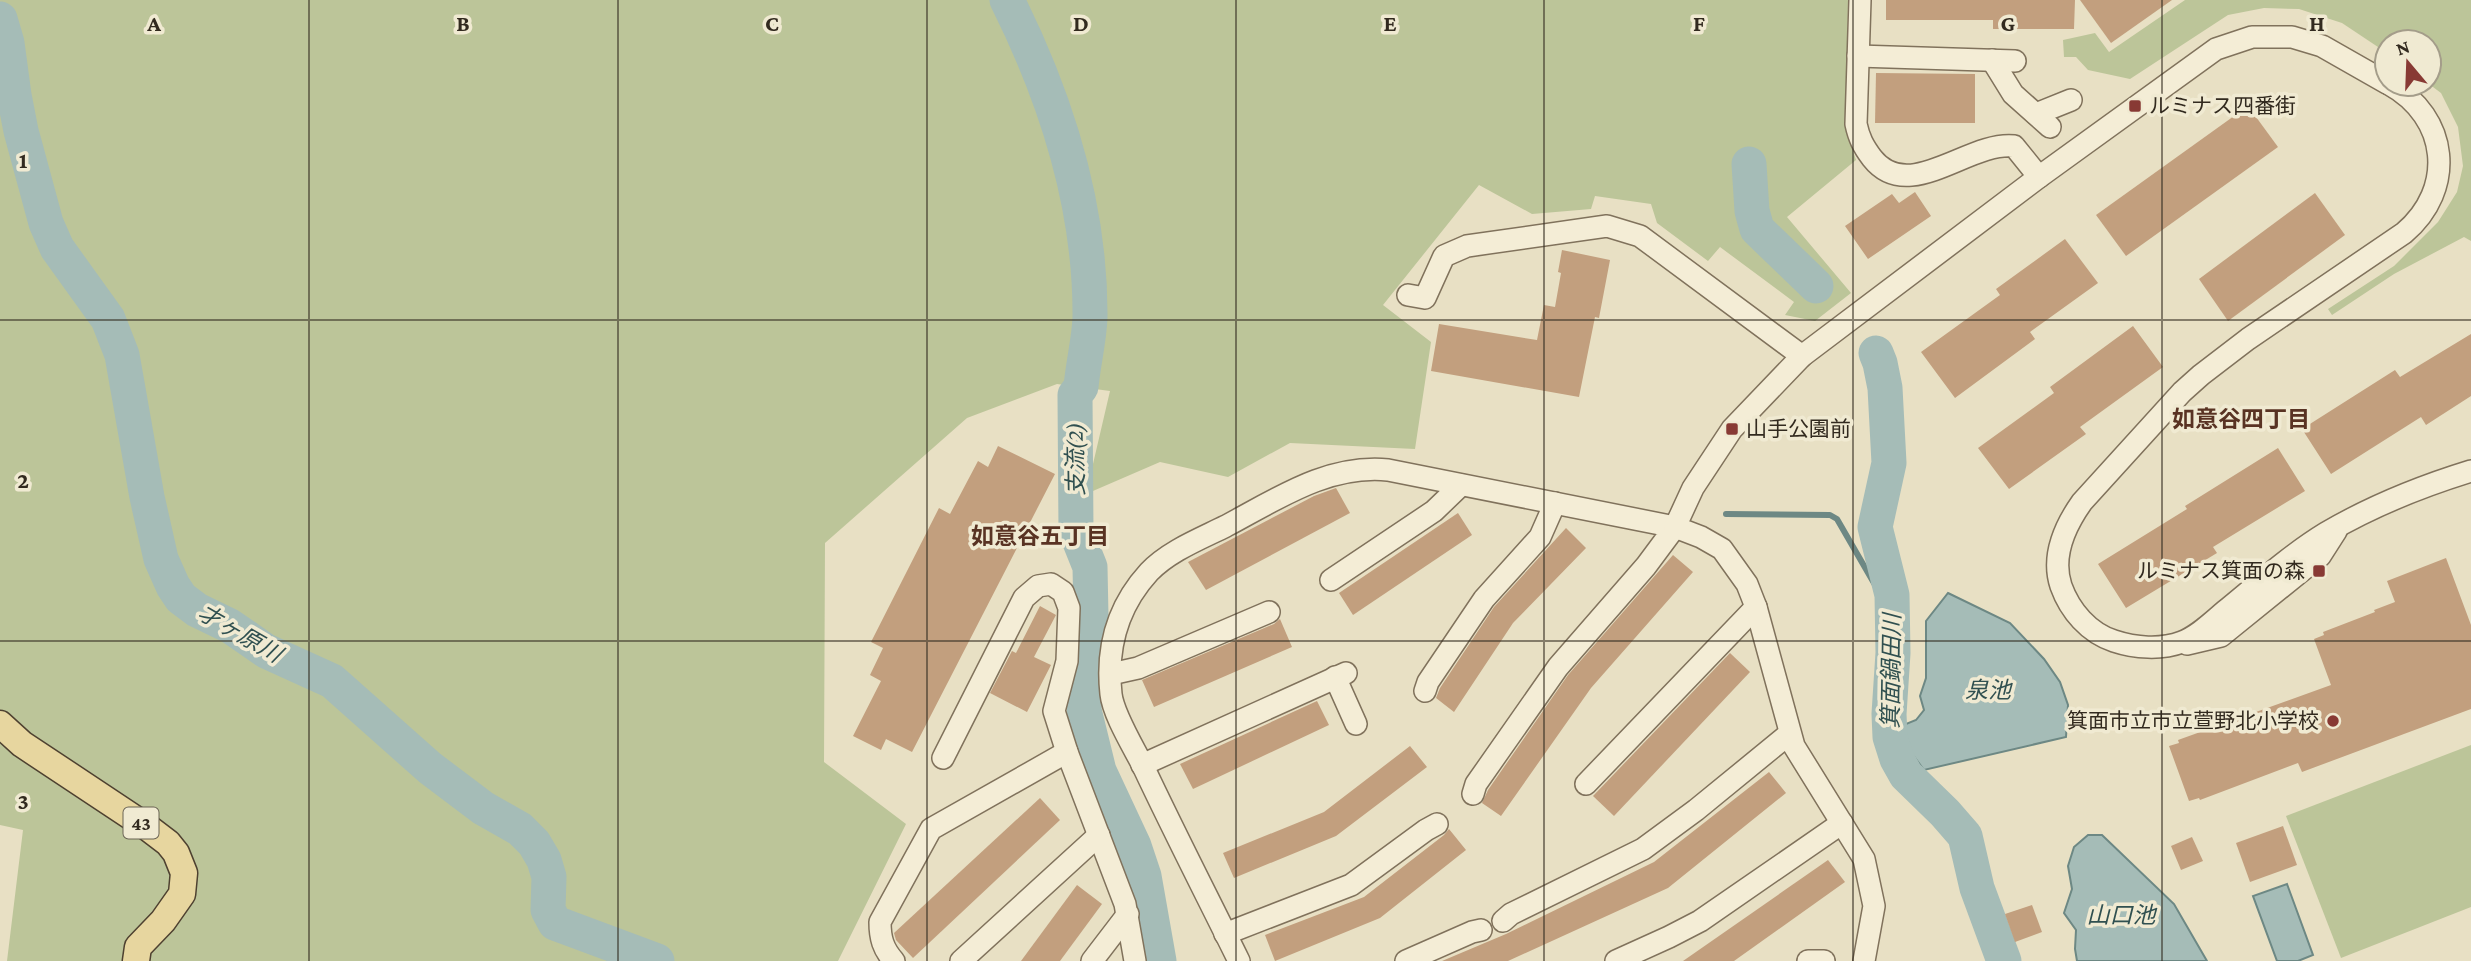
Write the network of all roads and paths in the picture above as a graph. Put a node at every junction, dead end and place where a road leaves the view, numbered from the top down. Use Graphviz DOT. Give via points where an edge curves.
graph roads {
  1 [pos="1860,0"];
  2 [pos="1858,56"];
  3 [pos="1992,60"];
  4 [pos="2015,61"];
  5 [pos="2373,75"];
  6 [pos="2408,98"];
  7 [pos="2071,100"];
  8 [pos="2039,177"];
  9 [pos="1408,295"];
  10 [pos="1802,356"];
  11 [pos="2471,471"];
  12 [pos="1461,485"];
  13 [pos="1555,503"];
  14 [pos="1675,527"];
  15 [pos="1331,580"];
  16 [pos="1756,607"];
  17 [pos="1269,612"];
  18 [pos="1111,674"];
  19 [pos="1425,691"];
  20 [pos="0,723"];
  21 [pos="1356,724"];
  22 [pos="1789,734"];
  23 [pos="1067,752"];
  24 [pos="943,758"];
  25 [pos="1142,765"];
  26 [pos="1586,784"];
  27 [pos="1473,794"];
  28 [pos="1842,823"];
  29 [pos="1437,824"];
  30 [pos="1099,835"];
  31 [pos="1128,914"];
  32 [pos="1503,921"];
  33 [pos="1481,930"];
  34 [pos="1225,934"];
  35 [pos="136,961"];
  36 [pos="894,961"];
  37 [pos="961,961"];
  38 [pos="1092,961"];
  39 [pos="1135,961"];
  40 [pos="1239,961"];
  41 [pos="1406,961"];
  42 [pos="1616,961"];
  43 [pos="1808,961"];
  44 [pos="1825,961"];
  45 [pos="1864,961"];
  1 -- 2 [label="street"];
  2 -- 3 [label="street"];
  2 -- 8 [label="street" via="1856,124 1860,143 1891,174 1920,175 1999,145 2014,146"];
  3 -- 4 [label="street"];
  3 -- 7 [label="street" via="2022,89 2043,121"];
  5 -- 8 [label="street" via="2308,41 2281,35 2237,40 2200,59"];
  6 -- 11 [label="street" via="2430,123 2439,152 2437,183 2422,216 2248,339 2182,392 2082,502 2066,527 2059,575 2079,617 2108,639 2152,647 2179,643 2359,513"];
  8 -- 10 [label="street"];
  9 -- 10 [label="street" via="1425,298 1444,256 1467,246 1607,226 1640,236"];
  10 -- 14 [label="street" via="1732,429 1693,488"];
  12 -- 13 [label="street"];
  12 -- 15 [label="street" via="1434,511"];
  12 -- 18 [label="street" via="1378,469 1339,472 1295,489 1179,551 1149,573 1121,614 1112,640"];
  13 -- 14 [label="street"];
  13 -- 19 [label="street" via="1541,537 1484,599"];
  14 -- 16 [label="street" via="1722,549 1747,584"];
  14 -- 27 [label="street" via="1558,667"];
  16 -- 22 [label="street"];
  16 -- 26 [label="street"];
  17 -- 18 [label="street" via="1138,668"];
  18 -- 25 [label="street" via="1111,696"];
  20 -- 35 [label="main road, 43" via="22,744 147,827 176,853 184,873 182,894 138,947"];
  21 -- 25 [label="street" via="1341,675"];
  22 -- 28 [label="street"];
  22 -- 32 [label="street" via="1643,849"];
  23 -- 24 [label="street" via="1054,711 1067,661 1069,608 1063,592 1051,584 1038,586 1024,598"];
  23 -- 30 [label="street"];
  23 -- 36 [label="street" via="931,829 880,922 880,938"];
  25 -- 34 [label="street"];
  28 -- 42 [label="street" via="1700,920"];
  28 -- 45 [label="street" via="1864,859 1874,906"];
  29 -- 34 [label="street" via="1351,885"];
  30 -- 31 [label="street"];
  30 -- 37 [label="street"];
  31 -- 38 [label="street"];
  31 -- 39 [label="street"];
  33 -- 41 [label="street"];
  34 -- 40 [label="street"];
  43 -- 44 [label="street"];
}
